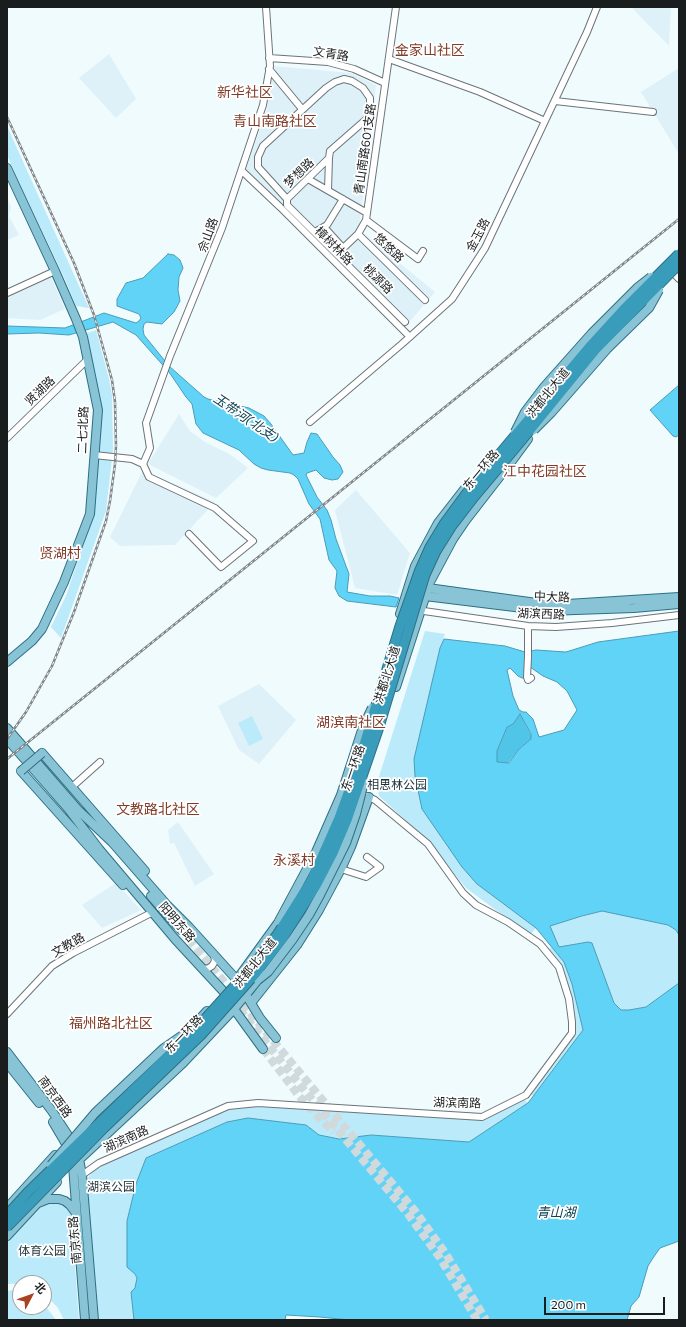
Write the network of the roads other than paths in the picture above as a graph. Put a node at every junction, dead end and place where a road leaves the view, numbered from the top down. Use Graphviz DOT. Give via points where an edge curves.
graph roads {
  1 [pos="266,7"];
  2 [pos="396,7"];
  3 [pos="597,7"];
  4 [pos="269,58"];
  5 [pos="389,59"];
  6 [pos="269,69"];
  7 [pos="385,83"];
  8 [pos="555,101"];
  9 [pos="302,109"];
  10 [pos="652,112"];
  11 [pos="545,121"];
  12 [pos="329,158"];
  13 [pos="7,168"];
  14 [pos="242,171"];
  15 [pos="308,179"];
  16 [pos="328,190"];
  17 [pos="287,199"];
  18 [pos="343,199"];
  19 [pos="280,207"];
  20 [pos="367,213"];
  21 [pos="366,220"];
  22 [pos="324,227"];
  23 [pos="315,232"];
  24 [pos="358,234"];
  25 [pos="343,248"];
  26 [pos="679,250"];
  27 [pos="423,251"];
  28 [pos="337,254"];
  29 [pos="679,254"];
  30 [pos="679,264"];
  31 [pos="55,271"];
  32 [pos="678,274"];
  33 [pos="650,277"];
  34 [pos="659,290"];
  35 [pos="7,293"];
  36 [pos="425,300"];
  37 [pos="406,322"];
  38 [pos="410,337"];
  39 [pos="87,359"];
  40 [pos="310,422"];
  41 [pos="7,436"];
  42 [pos="512,438"];
  43 [pos="522,441"];
  44 [pos="94,455"];
  45 [pos="143,464"];
  46 [pos="189,534"];
  47 [pos="428,588"];
  48 [pos="425,596"];
  49 [pos="679,597"];
  50 [pos="679,604"];
  51 [pos="402,607"];
  52 [pos="420,610"];
  53 [pos="679,615"];
  54 [pos="528,626"];
  55 [pos="7,662"];
  56 [pos="529,677"];
  57 [pos="383,684"];
  58 [pos="7,728"];
  59 [pos="7,739"];
  60 [pos="369,757"];
  61 [pos="100,762"];
  62 [pos="72,786"];
  63 [pos="360,792"];
  64 [pos="369,797"];
  65 [pos="74,810"];
  66 [pos="367,857"];
  67 [pos="341,869"];
  68 [pos="167,905"];
  69 [pos="153,912"];
  70 [pos="279,921"];
  71 [pos="179,932"];
  72 [pos="214,955"];
  73 [pos="201,968"];
  74 [pos="237,980"];
  75 [pos="258,980"];
  76 [pos="224,992"];
  77 [pos="245,994"];
  78 [pos="251,1003"];
  79 [pos="234,1009"];
  80 [pos="7,1014"];
  81 [pos="187,1032"];
  82 [pos="276,1038"];
  83 [pos="263,1049"];
  84 [pos="7,1052"];
  85 [pos="7,1063"];
  86 [pos="69,1142"];
  87 [pos="79,1159"];
  88 [pos="73,1166"];
  89 [pos="82,1175"];
  90 [pos="28,1192"];
  91 [pos="41,1201"];
  92 [pos="7,1208"];
  93 [pos="77,1214"];
  94 [pos="7,1215"];
  95 [pos="7,1227"];
  96 [pos="7,1236"];
  97 [pos="7,1241"];
  98 [pos="85,1320"];
  99 [pos="94,1320"];
  1 -- 4 [label="street, 佘山路"];
  2 -- 5 [label="street, 青山南路601支路"];
  3 -- 8 [label="street, 金玉路"];
  4 -- 6 [label="street, 佘山路"];
  4 -- 7 [label="street, 文青路" via="328,62 354,69"];
  5 -- 7 [label="street, 青山南路601支路"];
  5 -- 11 [label="street" via="480,92"];
  6 -- 9 [label="street"];
  6 -- 14 [label="street, 佘山路" via="263,105"];
  7 -- 20 [label="street, 青山南路601支路"];
  8 -- 10 [label="street"];
  8 -- 11 [label="street, 金玉路"];
  9 -- 12 [label="street, 梦想路" via="326,88 344,79 363,88 370,98 370,116 330,151"];
  9 -- 17 [label="street, 梦想路" via="263,146 258,157 258,167"];
  11 -- 38 [label="street, 金玉路" via="485,248 452,299"];
  12 -- 15 [label="street, 梦想路"];
  12 -- 16 [label="street"];
  13 -- 31 [label="main road, 二七北路"];
  14 -- 19 [label="street, 樟树林路"];
  14 -- 45 [label="street, 佘山路" via="213,253 164,371 146,423 150,448"];
  15 -- 16 [label="street"];
  15 -- 17 [label="street, 梦想路"];
  16 -- 18 [label="street"];
  17 -- 19 [label="street"];
  17 -- 23 [label="street, 桃源路" via="287,205"];
  18 -- 20 [label="street"];
  18 -- 22 [label="street"];
  19 -- 38 [label="street, 樟树林路"];
  20 -- 21 [label="street, 青山南路601支路"];
  21 -- 24 [label="street"];
  21 -- 27 [label="street" via="418,259"];
  22 -- 23 [label="street"];
  22 -- 25 [label="street"];
  23 -- 28 [label="street, 桃源路"];
  24 -- 25 [label="street, 悠悠路"];
  24 -- 36 [label="street, 悠悠路"];
  25 -- 28 [label="street, 悠悠路"];
  26 -- 33 [label="main road, 洪都北大道"];
  28 -- 37 [label="street, 桃源路"];
  29 -- 42 [label="highway, 东一环路, bridge" via="591,345"];
  30 -- 43 [label="highway, 东一环路, bridge" via="597,348"];
  31 -- 35 [label="street"];
  31 -- 39 [label="main road, 二七北路" via="83,337"];
  32 -- 34 [label="main road, 洪都北大道"];
  33 -- 42 [label="main road, bridge" via="592,333 544,386 525,412"];
  33 -- 51 [label="main road, 洪都北大道" via="590,339 453,503 438,523 415,566"];
  34 -- 43 [label="main road, bridge" via="649,308 607,349 551,413"];
  34 -- 47 [label="main road, 洪都北大道" via="595,355 537,425 466,520"];
  38 -- 40 [label="street, 金玉路"];
  39 -- 41 [label="street, 贤湖路"];
  39 -- 44 [label="main road, 二七北路" via="98,410"];
  42 -- 57 [label="highway, 东一环路, bridge" via="466,494 430,547 400,626"];
  43 -- 60 [label="highway, 东一环路, bridge" via="450,527 436,551 422,582"];
  44 -- 45 [label="street" via="132,459"];
  44 -- 55 [label="main road, 二七北路" via="90,514 64,582 42,629"];
  45 -- 46 [label="street" via="149,477 215,508 253,541 221,567"];
  47 -- 48 [label="main road, 洪都北大道"];
  47 -- 49 [label="main road, 中大路" via="551,605"];
  48 -- 50 [label="main road, 中大路" via="547,611"];
  48 -- 52 [label="main road, 洪都北大道"];
  51 -- 52 [label="street, 湖滨西路"];
  51 -- 70 [label="main road, 洪都北大道" via="335,822 310,875 293,905"];
  52 -- 54 [label="street, 湖滨西路"];
  52 -- 63 [label="main road, 洪都北大道"];
  53 -- 54 [label="street, 湖滨西路" via="612,623"];
  54 -- 56 [label="street"];
  57 -- 70 [label="main road, bridge" via="363,727 341,795 316,852"];
  57 -- 90 [label="highway, 东一环路, bridge" via="356,771 326,849 311,881 278,935 195,1030"];
  58 -- 65 [label="main road, 阳明东路"];
  59 -- 65 [label="main road, 阳明东路"];
  60 -- 75 [label="main road, bridge" via="356,814 346,843 309,915 268,972"];
  60 -- 95 [label="highway, 东一环路, bridge" via="330,859 304,906 256,973 196,1039"];
  61 -- 62 [label="street"];
  62 -- 68 [label="main road" via="163,893"];
  62 -- 69 [label="main road, bridge" via="42,753 21,771 143,908"];
  63 -- 64 [label="street, 湖滨南路"];
  63 -- 75 [label="main road, 洪都北大道" via="347,828 316,896 294,933"];
  64 -- 67 [label="main road"];
  64 -- 89 [label="street, 湖滨南路" via="428,844 463,893 476,905 508,922 540,944 559,967 568,999 572,1033 526,1095 482,1117 258,1103 228,1106 99,1163"];
  65 -- 68 [label="main road, 阳明东路" via="112,842"];
  65 -- 69 [label="main road, 阳明东路" via="99,849"];
  65 -- 71 [label="main road, 阳明东路"];
  66 -- 67 [label="street" via="380,867 366,877"];
  67 -- 78 [label="main road" via="297,945"];
  68 -- 72 [label="main road, 阳明东路"];
  69 -- 73 [label="main road, 阳明东路"];
  69 -- 80 [label="street, 文教路" via="52,966"];
  70 -- 74 [label="main road, 洪都北大道"];
  72 -- 73 [label="street" via="215,961 212,966 207,969"];
  72 -- 74 [label="main road, 阳明东路"];
  73 -- 76 [label="main road, 阳明东路"];
  74 -- 76 [label="main road, 洪都北大道"];
  74 -- 77 [label="main road, 阳明东路"];
  75 -- 77 [label="main road, 洪都北大道"];
  76 -- 79 [label="main road, 阳明东路"];
  76 -- 81 [label="main road, 洪都北大道"];
  77 -- 78 [label="main road, 阳明东路"];
  77 -- 79 [label="main road, 洪都北大道"];
  78 -- 82 [label="main road, 阳明东路"];
  79 -- 83 [label="main road, 阳明东路"];
  79 -- 87 [label="main road, 洪都北大道" via="183,1062"];
  81 -- 86 [label="main road, 洪都北大道"];
  81 -- 90 [label="main road, bridge" via="164,1048 95,1112"];
  84 -- 86 [label="main road, 南京西路" via="52,1111"];
  85 -- 86 [label="main road, 南京西路"];
  86 -- 87 [label="main road, 南京西路"];
  86 -- 88 [label="main road, 南京西路"];
  86 -- 92 [label="main road, 洪都北大道"];
  87 -- 88 [label="main road, 洪都北大道"];
  87 -- 89 [label="main road, 南京东路"];
  88 -- 91 [label="main road, 洪都北大道"];
  88 -- 93 [label="main road, 南京东路"];
  89 -- 99 [label="main road, 南京东路"];
  90 -- 94 [label="highway, 东一环路, bridge"];
  91 -- 93 [label="main road" via="65,1201"];
  91 -- 96 [label="main road, 洪都北大道"];
  91 -- 97 [label="main road"];
  93 -- 98 [label="main road, 南京东路"];
}
